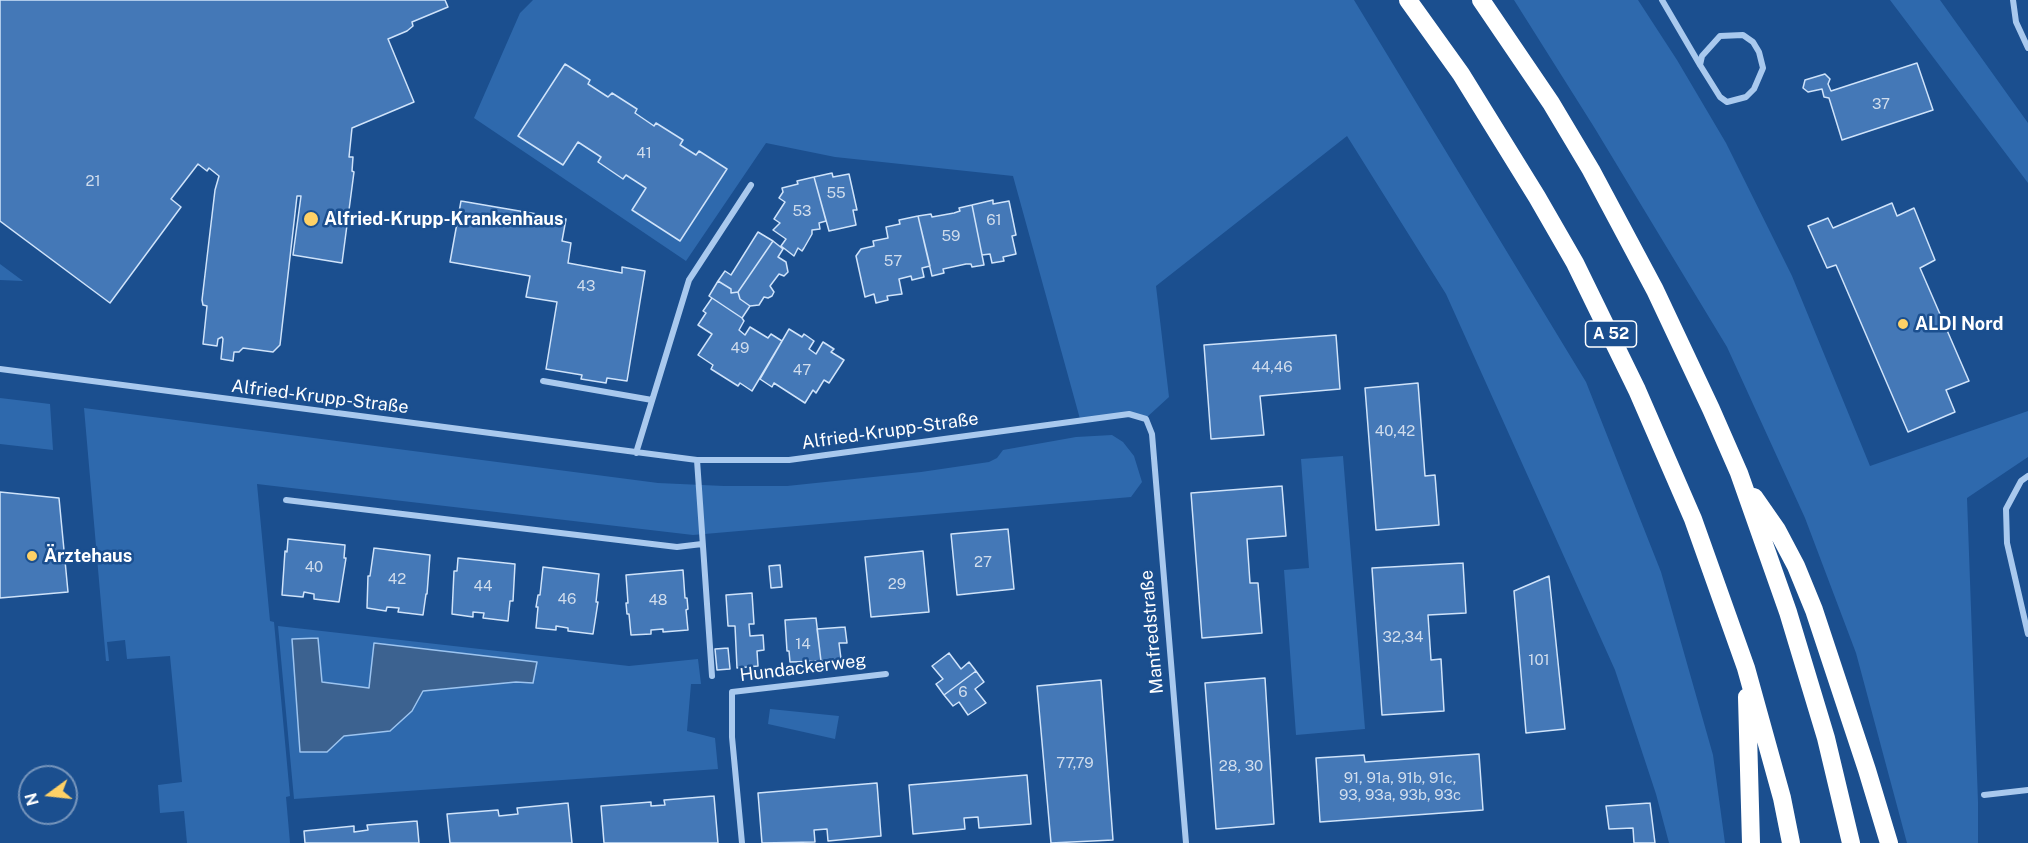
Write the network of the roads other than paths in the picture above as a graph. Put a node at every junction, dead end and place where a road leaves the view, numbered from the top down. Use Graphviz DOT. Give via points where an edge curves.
graph roads {
  1 [pos="1408,0"];
  2 [pos="1481,0"];
  3 [pos="1662,0"];
  4 [pos="2013,0"];
  5 [pos="2028,48"];
  6 [pos="1700,64"];
  7 [pos="751,185"];
  8 [pos="0,369"];
  9 [pos="543,381"];
  10 [pos="652,400"];
  11 [pos="1146,419"];
  12 [pos="636,453"];
  13 [pos="697,460"];
  14 [pos="1739,473"];
  15 [pos="2028,476"];
  16 [pos="286,500"];
  17 [pos="702,544"];
  18 [pos="2028,634"];
  19 [pos="1746,668"];
  20 [pos="886,674"];
  21 [pos="712,676"];
  22 [pos="2028,790"];
  23 [pos="1984,795"];
  24 [pos="742,843"];
  25 [pos="1186,843"];
  26 [pos="1751,843"];
  27 [pos="1791,843"];
  28 [pos="1851,843"];
  29 [pos="1889,843"];
  1 -- 19 [label="highway, A 52" via="1495,127 1575,262 1693,519"];
  2 -- 14 [label="highway" via="1591,170 1665,310"];
  3 -- 6 [label="street"];
  4 -- 5 [label="street" via="2016,22"];
  6 -- 6 [label="street" via="1726,102 1746,97 1763,68 1753,42 1743,35 1720,36 1702,56"];
  7 -- 10 [label="street" via="689,280"];
  8 -- 12 [label="street, Alfried-Krupp-Straße"];
  9 -- 10 [label="street"];
  10 -- 12 [label="street"];
  11 -- 13 [label="street, Alfried-Krupp-Straße" via="1129,414 789,460"];
  11 -- 25 [label="street, Manfredstraße" via="1152,434"];
  12 -- 13 [label="street, Alfried-Krupp-Straße"];
  13 -- 17 [label="street"];
  14 -- 28 [label="highway" via="1812,689"];
  14 -- 29 [label="highway" via="1777,530 1801,577 1839,681"];
  15 -- 18 [label="street" via="2021,481 2006,509 2007,543"];
  16 -- 17 [label="street" via="677,547"];
  17 -- 21 [label="street"];
  19 -- 26 [label="highway"];
  19 -- 27 [label="highway, A 52"];
  20 -- 24 [label="street, Hundackerweg" via="732,692"];
  22 -- 23 [label="street"];
}
